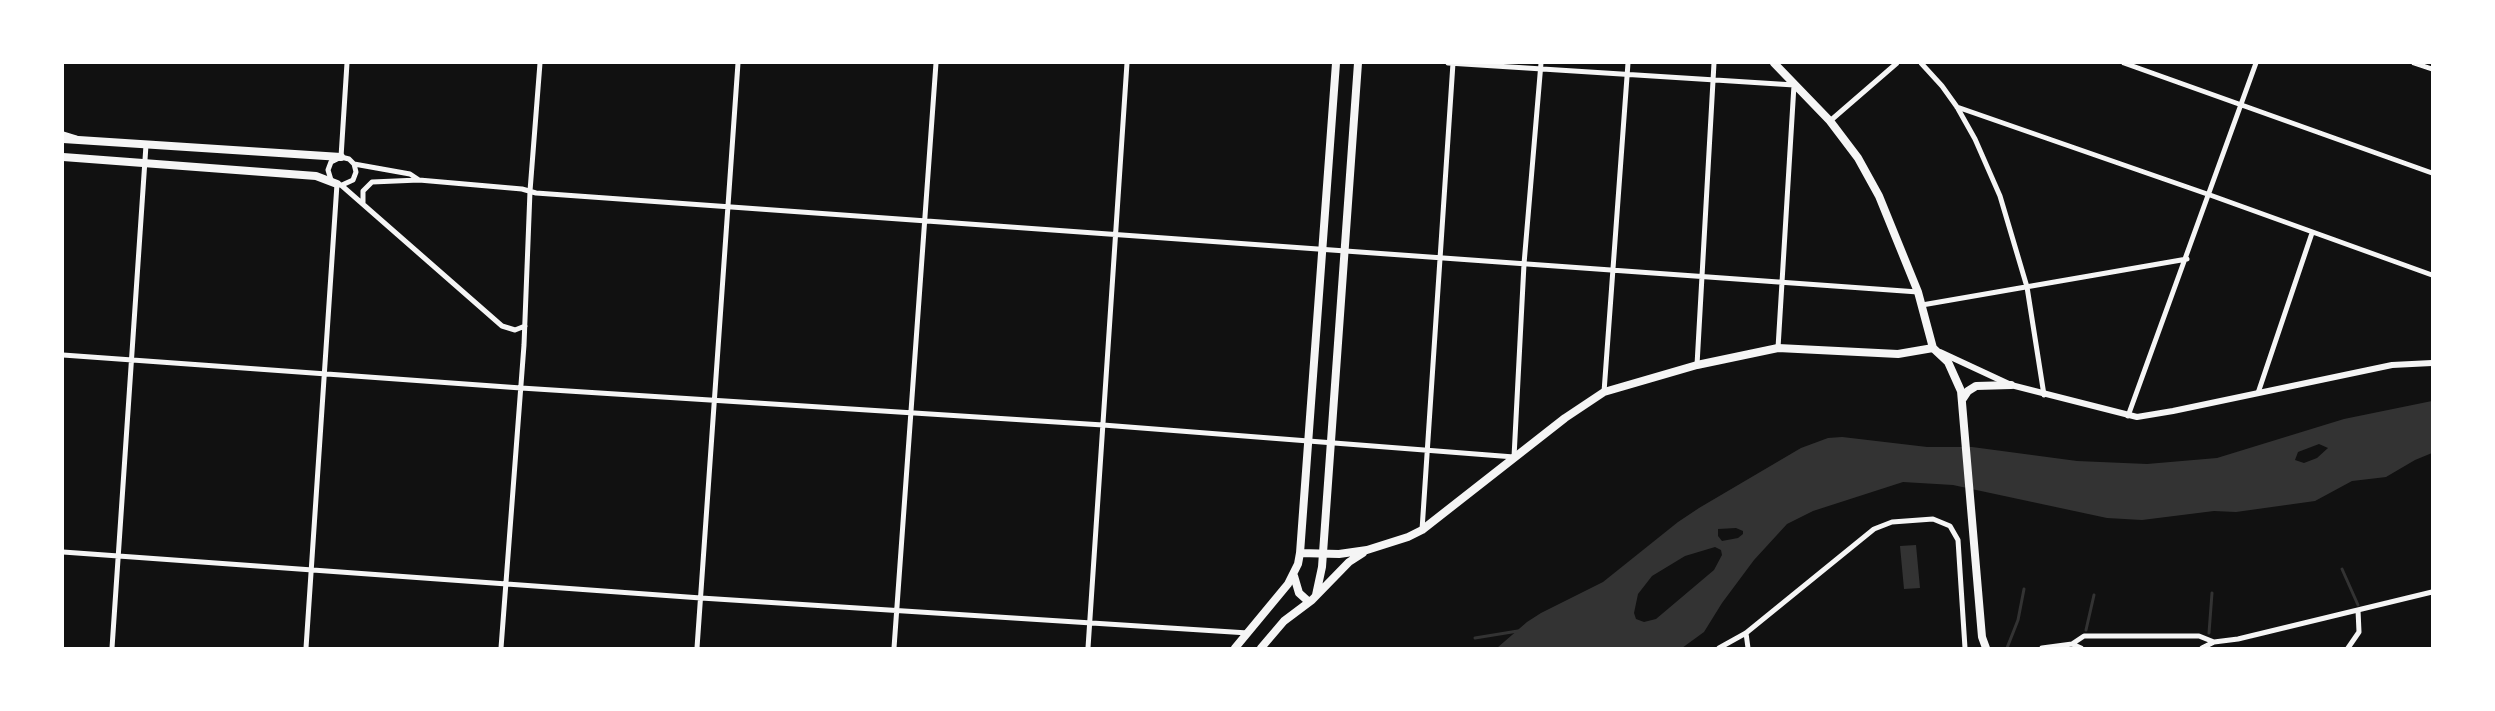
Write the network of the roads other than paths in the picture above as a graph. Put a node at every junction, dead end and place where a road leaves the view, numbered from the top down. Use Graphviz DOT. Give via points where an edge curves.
graph roads {
  1 [pos="347,63"];
  2 [pos="540,63"];
  3 [pos="738,63"];
  4 [pos="936,63"];
  5 [pos="1127,63"];
  6 [pos="1336,63"];
  7 [pos="1358,63"];
  8 [pos="1448,63"];
  9 [pos="1453,63"];
  10 [pos="1628,63"];
  11 [pos="1714,63"];
  12 [pos="1774,63"];
  13 [pos="1897,63"];
  14 [pos="1921,63"];
  15 [pos="2124,63"];
  16 [pos="2256,63"];
  17 [pos="2414,63"];
  18 [pos="1540,66"];
  19 [pos="2432,69"];
  20 [pos="1628,75"];
  21 [pos="1714,80"];
  22 [pos="1794,85"];
  23 [pos="2242,105"];
  24 [pos="1957,107"];
  25 [pos="1830,121"];
  26 [pos="63,134"];
  27 [pos="63,139"];
  28 [pos="90,141"];
  29 [pos="146,145"];
  30 [pos="63,157"];
  31 [pos="341,157"];
  32 [pos="145,163"];
  33 [pos="354,164"];
  34 [pos="2432,173"];
  35 [pos="419,180"];
  36 [pos="339,185"];
  37 [pos="530,191"];
  38 [pos="2210,195"];
  39 [pos="363,203"];
  40 [pos="728,207"];
  41 [pos="925,221"];
  42 [pos="2312,233"];
  43 [pos="1115,234"];
  44 [pos="1322,249"];
  45 [pos="1346,251"];
  46 [pos="1440,258"];
  47 [pos="2187,259"];
  48 [pos="1524,264"];
  49 [pos="1613,271"];
  50 [pos="2432,275"];
  51 [pos="1701,276"];
  52 [pos="1782,282"];
  53 [pos="2027,287"];
  54 [pos="1918,292"];
  55 [pos="1922,305"];
  56 [pos="525,327"];
  57 [pos="1778,348"];
  58 [pos="1933,348"];
  59 [pos="63,355"];
  60 [pos="132,360"];
  61 [pos="2432,363"];
  62 [pos="1697,365"];
  63 [pos="326,373"];
  64 [pos="2011,385"];
  65 [pos="521,388"];
  66 [pos="1604,392"];
  67 [pos="2258,393"];
  68 [pos="2044,395"];
  69 [pos="715,400"];
  70 [pos="1962,400"];
  71 [pos="911,414"];
  72 [pos="2128,416"];
  73 [pos="1103,425"];
  74 [pos="1309,441"];
  75 [pos="1331,443"];
  76 [pos="1427,452"];
  77 [pos="1514,457"];
  78 [pos="1422,530"];
  79 [pos="1367,550"];
  80 [pos="63,552"];
  81 [pos="1300,553"];
  82 [pos="1323,554"];
  83 [pos="119,556"];
  84 [pos="313,569"];
  85 [pos="1294,575"];
  86 [pos="506,584"];
  87 [pos="2432,592"];
  88 [pos="1316,596"];
  89 [pos="701,598"];
  90 [pos="1309,602"];
  91 [pos="897,610"];
  92 [pos="2358,610"];
  93 [pos="1090,621"];
  94 [pos="1248,633"];
  95 [pos="1746,633"];
  96 [pos="1982,637"];
  97 [pos="2214,642"];
  98 [pos="2072,644"];
  99 [pos="112,648"];
  100 [pos="306,648"];
  101 [pos="501,648"];
  102 [pos="697,648"];
  103 [pos="894,648"];
  104 [pos="1089,648"];
  105 [pos="1235,648"];
  106 [pos="1261,648"];
  107 [pos="1719,648"];
  108 [pos="1749,648"];
  109 [pos="1965,648"];
  110 [pos="1979,648"];
  111 [pos="1986,648"];
  112 [pos="2042,648"];
  113 [pos="2081,648"];
  114 [pos="2202,648"];
  115 [pos="2348,648"];
  1 -- 31 [label="street"];
  2 -- 37 [label="street"];
  3 -- 40 [label="street"];
  4 -- 41 [label="street"];
  5 -- 43 [label="street"];
  6 -- 44 [label="main road"];
  7 -- 45 [label="main road"];
  8 -- 9 [label="street"];
  9 -- 18 [label="street"];
  9 -- 46 [label="street"];
  10 -- 20 [label="street"];
  11 -- 21 [label="street"];
  12 -- 22 [label="main road"];
  13 -- 25 [label="street"];
  14 -- 24 [label="street"];
  15 -- 23 [label="street"];
  16 -- 23 [label="street"];
  17 -- 19 [label="street"];
  18 -- 20 [label="street"];
  18 -- 48 [label="street"];
  20 -- 21 [label="street"];
  20 -- 49 [label="street"];
  21 -- 22 [label="street"];
  21 -- 51 [label="street"];
  22 -- 25 [label="main road"];
  22 -- 52 [label="street"];
  23 -- 34 [label="street"];
  23 -- 38 [label="street"];
  24 -- 38 [label="street"];
  24 -- 53 [label="street" via="2000,196"];
  25 -- 54 [label="main road" via="1858,158 1879,196"];
  26 -- 28 [label="street"];
  27 -- 28 [label="main road"];
  28 -- 29 [label="main road"];
  29 -- 31 [label="main road"];
  29 -- 32 [label="street"];
  30 -- 32 [label="main road"];
  31 -- 33 [label="street"];
  31 -- 36 [label="street" via="331,162 328,170 331,180"];
  32 -- 36 [label="main road" via="316,176"];
  32 -- 60 [label="street"];
  33 -- 35 [label="street" via="410,174"];
  33 -- 36 [label="street" via="353,180"];
  35 -- 37 [label="street"];
  35 -- 39 [label="street" via="372,182 363,191"];
  36 -- 39 [label="street"];
  36 -- 63 [label="street"];
  37 -- 40 [label="street"];
  37 -- 56 [label="street"];
  38 -- 42 [label="street"];
  38 -- 47 [label="street"];
  39 -- 56 [label="street" via="502,326 515,330"];
  40 -- 41 [label="street"];
  40 -- 69 [label="street"];
  41 -- 43 [label="street"];
  41 -- 71 [label="street"];
  42 -- 50 [label="street"];
  42 -- 67 [label="street"];
  43 -- 44 [label="street"];
  43 -- 73 [label="street"];
  44 -- 45 [label="street"];
  44 -- 74 [label="main road"];
  45 -- 46 [label="street"];
  45 -- 75 [label="main road"];
  46 -- 48 [label="street"];
  46 -- 76 [label="street"];
  47 -- 53 [label="street"];
  47 -- 72 [label="street"];
  48 -- 49 [label="street"];
  48 -- 77 [label="street"];
  49 -- 51 [label="street"];
  49 -- 66 [label="street"];
  51 -- 52 [label="street"];
  51 -- 62 [label="street"];
  52 -- 54 [label="street"];
  52 -- 57 [label="street"];
  53 -- 55 [label="street"];
  53 -- 68 [label="street"];
  54 -- 55 [label="main road"];
  55 -- 58 [label="main road"];
  56 -- 65 [label="street"];
  57 -- 58 [label="main road" via="1898,354"];
  57 -- 62 [label="main road"];
  58 -- 64 [label="street"];
  58 -- 70 [label="main road" via="1952,368"];
  59 -- 60 [label="street"];
  60 -- 63 [label="street"];
  60 -- 83 [label="street"];
  61 -- 67 [label="street" via="2392,365"];
  62 -- 66 [label="main road"];
  63 -- 65 [label="street"];
  63 -- 84 [label="street"];
  64 -- 68 [label="street"];
  64 -- 70 [label="main road" via="1976,386"];
  65 -- 69 [label="street"];
  65 -- 86 [label="street"];
  66 -- 77 [label="main road"];
  67 -- 72 [label="street"];
  68 -- 72 [label="street"];
  69 -- 71 [label="street"];
  69 -- 89 [label="street"];
  70 -- 96 [label="main road"];
  71 -- 73 [label="street"];
  71 -- 91 [label="street"];
  73 -- 74 [label="street"];
  73 -- 93 [label="street"];
  74 -- 75 [label="street"];
  74 -- 81 [label="main road"];
  75 -- 76 [label="street"];
  75 -- 82 [label="main road"];
  76 -- 77 [label="street"];
  76 -- 78 [label="street"];
  77 -- 78 [label="main road"];
  78 -- 79 [label="main road"];
  79 -- 82 [label="main road"];
  79 -- 88 [label="main road" via="1349,562"];
  80 -- 83 [label="street"];
  81 -- 82 [label="main road"];
  81 -- 85 [label="main road"];
  82 -- 88 [label="main road"];
  83 -- 84 [label="street"];
  83 -- 99 [label="street"];
  84 -- 86 [label="street"];
  84 -- 100 [label="street"];
  85 -- 90 [label="main road" via="1295,588"];
  85 -- 94 [label="main road"];
  86 -- 89 [label="street"];
  86 -- 101 [label="street"];
  87 -- 92 [label="street"];
  88 -- 90 [label="main road"];
  89 -- 91 [label="street"];
  89 -- 102 [label="street"];
  90 -- 106 [label="main road" via="1284,621"];
  91 -- 93 [label="street"];
  91 -- 103 [label="street"];
  92 -- 97 [label="street"];
  92 -- 115 [label="street" via="2359,632"];
  93 -- 94 [label="street"];
  93 -- 104 [label="street"];
  94 -- 105 [label="main road"];
  95 -- 107 [label="street"];
  95 -- 108 [label="street"];
  95 -- 109 [label="street" via="1874,529 1892,522 1933,519 1950,526 1958,540"];
  96 -- 110 [label="main road"];
  96 -- 111 [label="main road"];
  97 -- 98 [label="street" via="2199,636 2085,636"];
  97 -- 114 [label="street"];
  98 -- 112 [label="street"];
  98 -- 113 [label="street"];
}
